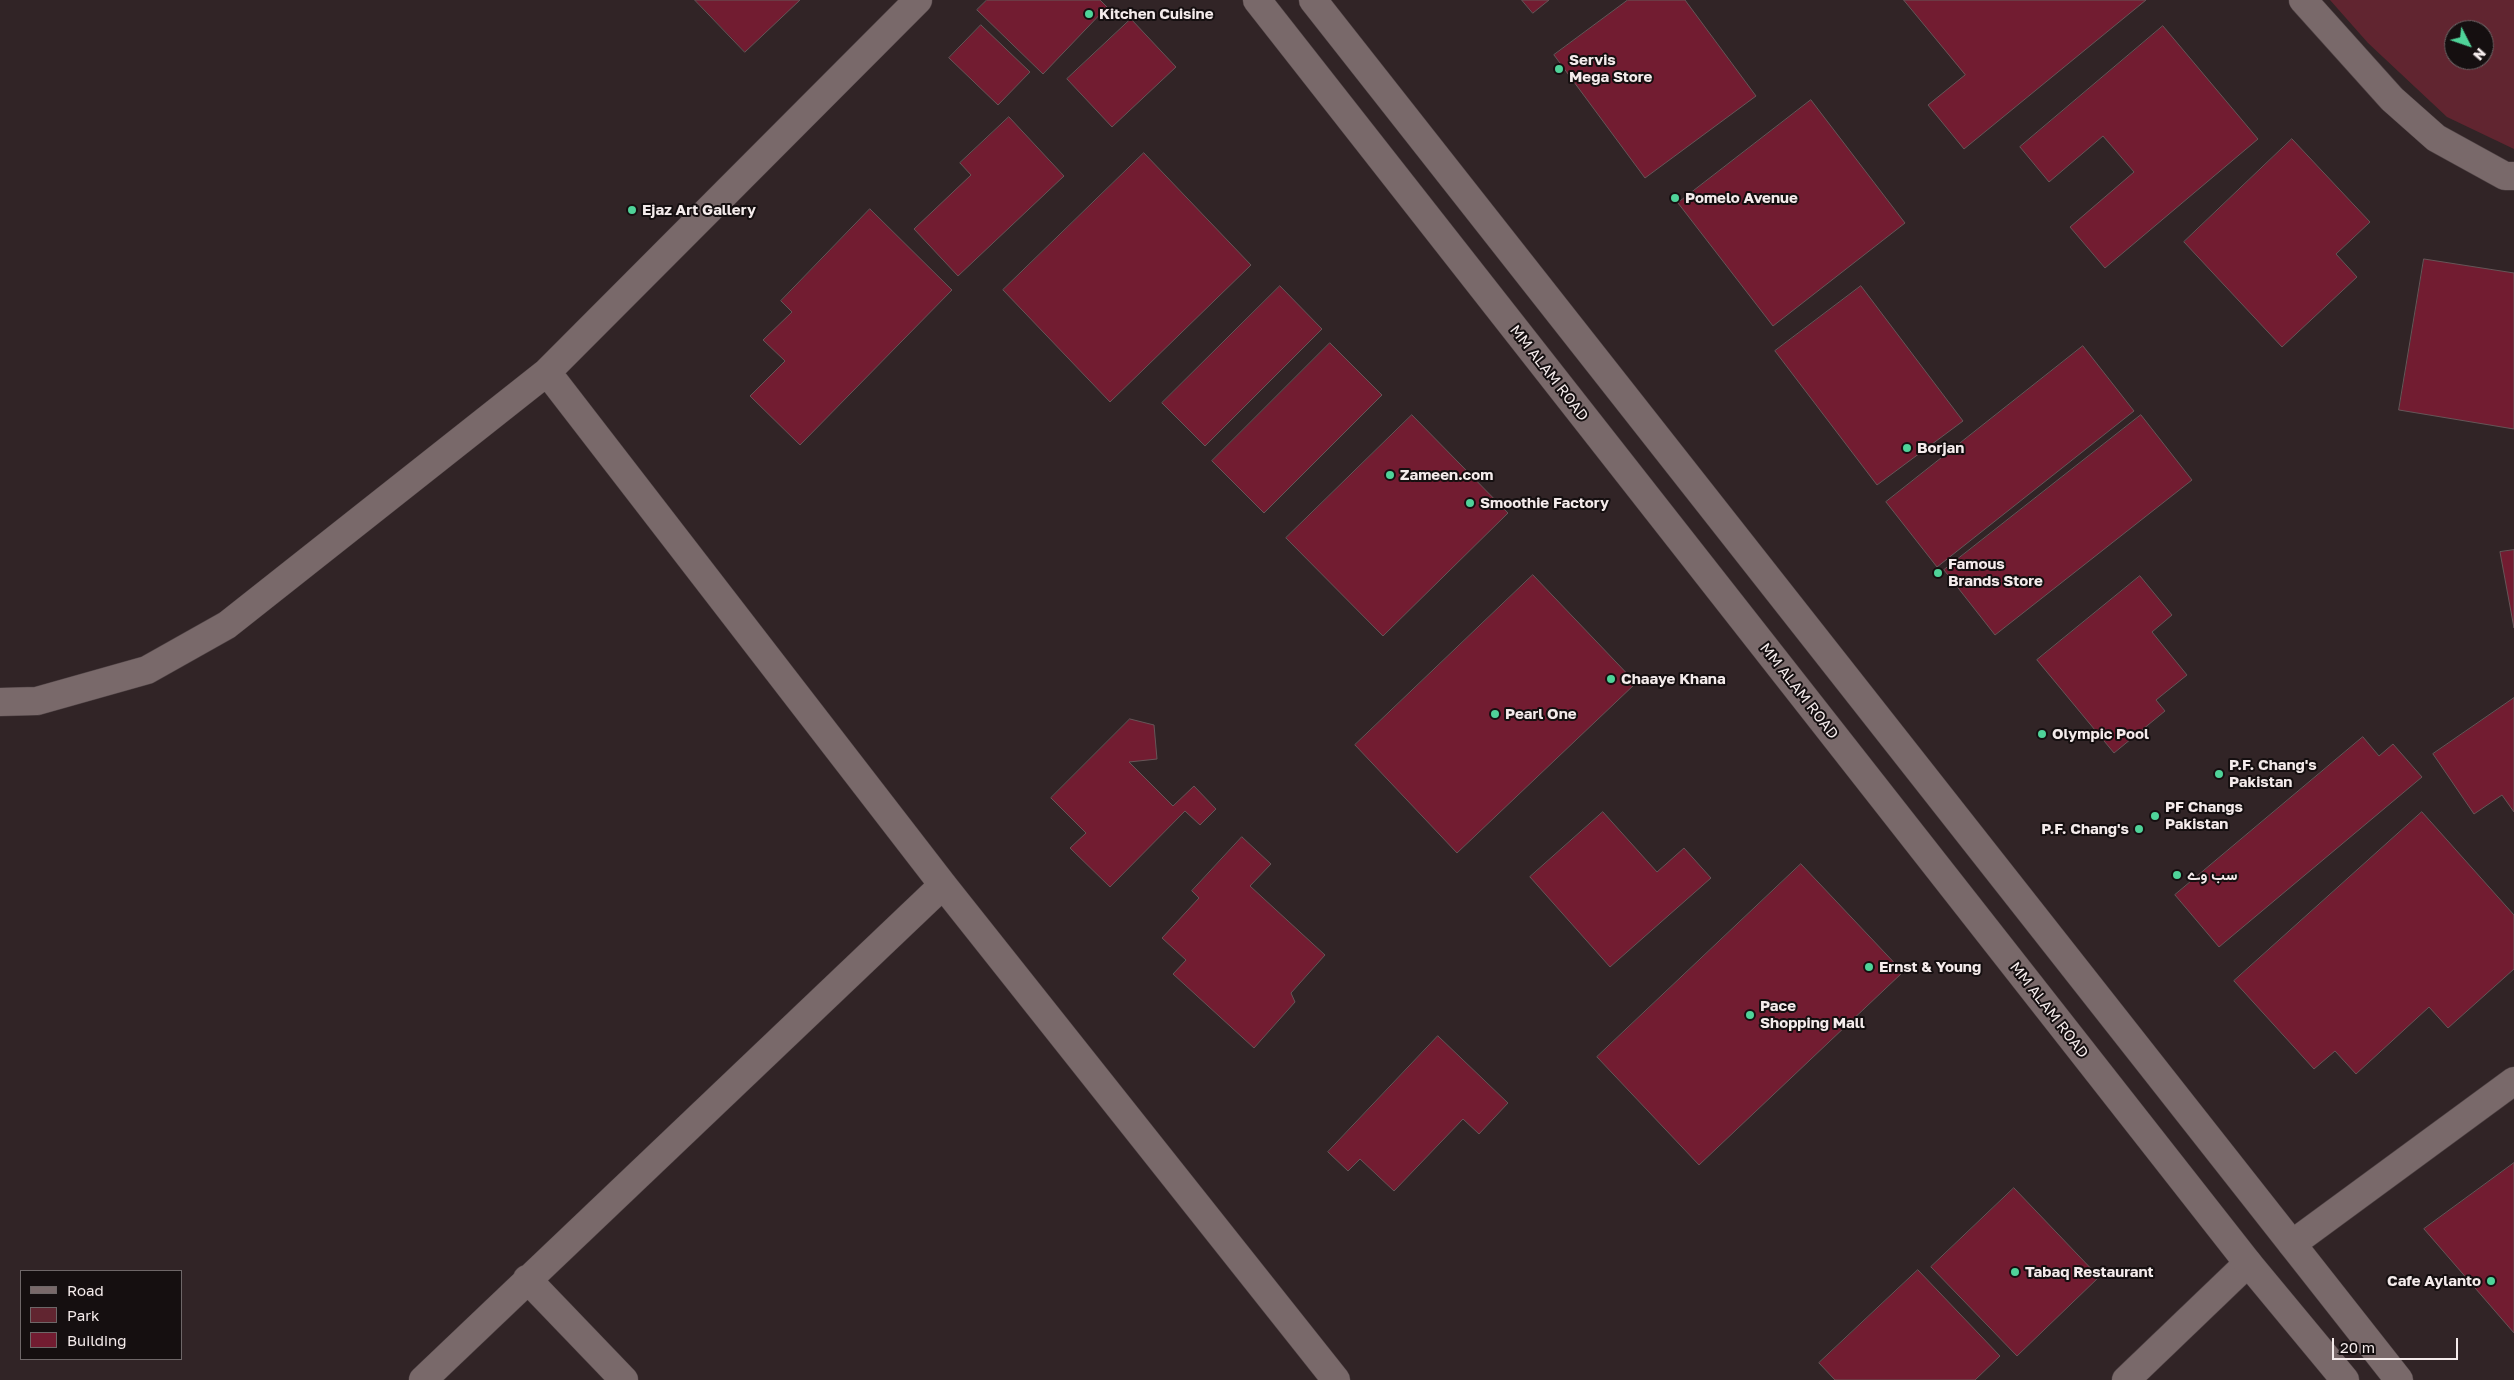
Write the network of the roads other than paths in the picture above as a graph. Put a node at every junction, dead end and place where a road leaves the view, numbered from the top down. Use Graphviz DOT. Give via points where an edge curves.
graph roads {
  1 [pos="918,0"];
  2 [pos="1257,0"];
  3 [pos="1313,0"];
  4 [pos="2303,0"];
  5 [pos="2514,176"];
  6 [pos="547,372"];
  7 [pos="0,702"];
  8 [pos="943,885"];
  9 [pos="2514,1081"];
  10 [pos="2292,1244"];
  11 [pos="2248,1263"];
  12 [pos="527,1279"];
  13 [pos="423,1380"];
  14 [pos="624,1380"];
  15 [pos="1336,1380"];
  16 [pos="2126,1380"];
  17 [pos="2345,1380"];
  18 [pos="2399,1380"];
  1 -- 6 [label="street"];
  2 -- 11 [label="street, MM ALAM ROAD"];
  3 -- 10 [label="street"];
  4 -- 5 [label="street" via="2392,99 2436,138 2504,176"];
  6 -- 7 [label="street" via="227,625 147,670 37,701"];
  6 -- 8 [label="street"];
  8 -- 12 [label="street"];
  8 -- 15 [label="street"];
  9 -- 10 [label="street"];
  10 -- 18 [label="street"];
  11 -- 16 [label="street"];
  11 -- 17 [label="street, MM ALAM ROAD"];
  12 -- 13 [label="street"];
  12 -- 14 [label="street"];
}
